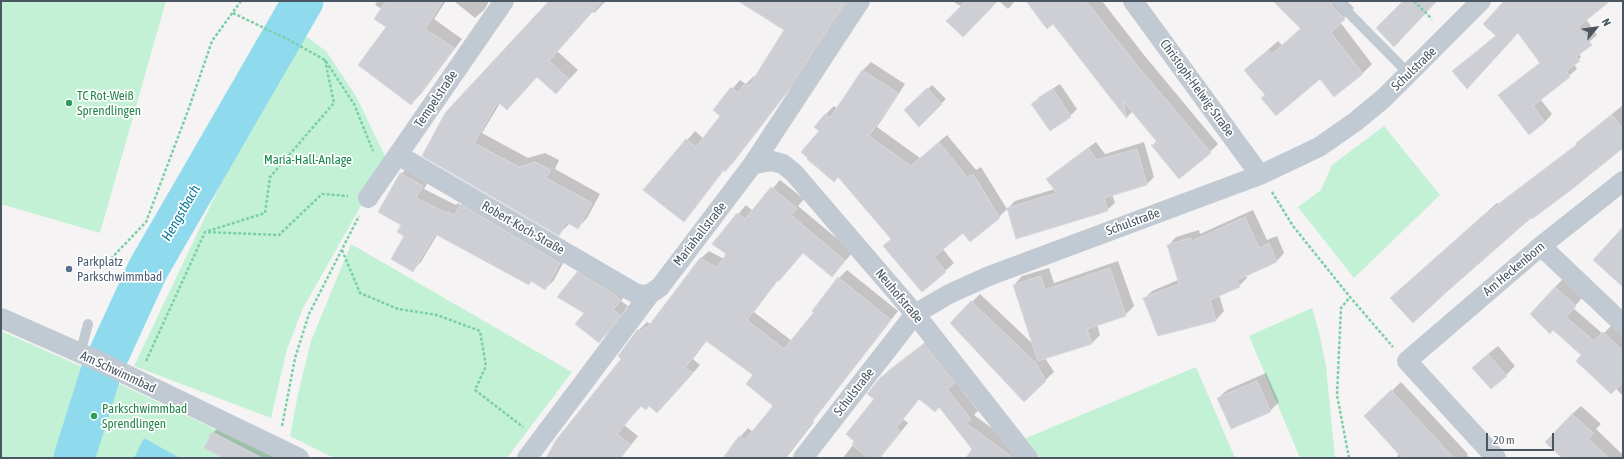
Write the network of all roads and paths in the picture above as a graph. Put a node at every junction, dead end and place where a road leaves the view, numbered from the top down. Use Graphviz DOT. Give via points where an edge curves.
graph roads {
  1 [pos="241,1"];
  2 [pos="504,1"];
  3 [pos="860,1"];
  4 [pos="1133,1"];
  5 [pos="1337,1"];
  6 [pos="1481,1"];
  7 [pos="234,13"];
  8 [pos="325,60"];
  9 [pos="1408,74"];
  10 [pos="398,155"];
  11 [pos="754,164"];
  12 [pos="1260,175"];
  13 [pos="383,176"];
  14 [pos="1623,180"];
  15 [pos="368,198"];
  16 [pos="205,232"];
  17 [pos="1541,246"];
  18 [pos="342,249"];
  19 [pos="104,266"];
  20 [pos="650,294"];
  21 [pos="1350,297"];
  22 [pos="915,314"];
  23 [pos="1,318"];
  24 [pos="88,324"];
  25 [pos="1623,324"];
  26 [pos="88,357"];
  27 [pos="1406,361"];
  28 [pos="129,377"];
  29 [pos="541,439"];
  30 [pos="278,448"];
  31 [pos="299,458"];
  32 [pos="527,458"];
  33 [pos="803,458"];
  34 [pos="1028,458"];
  35 [pos="1348,458"];
  36 [pos="1496,458"];
  1 -- 7 [label="path"];
  2 -- 10 [label="street, Tempelstraße"];
  3 -- 11 [label="street, Mariahallstraße"];
  4 -- 12 [label="street, Christoph-Helwig-Straße"];
  5 -- 9 [label="lane"];
  6 -- 9 [label="street, Schulstraße"];
  7 -- 8 [label="path"];
  7 -- 19 [label="path" via="212,41 146,222"];
  8 -- 13 [label="path" via="354,104"];
  8 -- 16 [label="path" via="334,103 270,178 265,213"];
  9 -- 12 [label="street, Schulstraße" via="1355,122 1319,147"];
  10 -- 13 [label="street, Tempelstraße"];
  10 -- 20 [label="street, Robert-Koch-Straße" via="635,292"];
  11 -- 20 [label="street, Mariahallstraße" via="660,287"];
  11 -- 22 [label="street, Neuhofstraße" via="772,160 783,164 794,173"];
  12 -- 21 [label="path" via="1293,226"];
  12 -- 22 [label="street, Schulstraße" via="989,276 948,294"];
  13 -- 15 [label="street, Tempelstraße"];
  14 -- 17 [label="street, Am Heckenborn"];
  15 -- 16 [label="path" via="322,194 279,235"];
  15 -- 18 [label="path"];
  16 -- 28 [label="path"];
  17 -- 25 [label="street"];
  17 -- 27 [label="street, Am Heckenborn"];
  18 -- 29 [label="path" via="360,293 398,309 437,315 480,331 486,366 475,390"];
  18 -- 30 [label="path" via="309,314 295,358"];
  20 -- 29 [label="street, Mariahallstraße"];
  21 -- 27 [label="path"];
  21 -- 35 [label="path" via="1341,308 1337,395"];
  22 -- 33 [label="street, Schulstraße"];
  22 -- 34 [label="street, Neuhofstraße"];
  23 -- 26 [label="street, Am Schwimmbad"];
  24 -- 26 [label="lane"];
  26 -- 28 [label="street, Am Schwimmbad"];
  27 -- 36 [label="street"];
  28 -- 30 [label="street, Am Schwimmbad"];
  29 -- 32 [label="street, Mariahallstraße"];
  30 -- 31 [label="street, Am Schwimmbad"];
}
